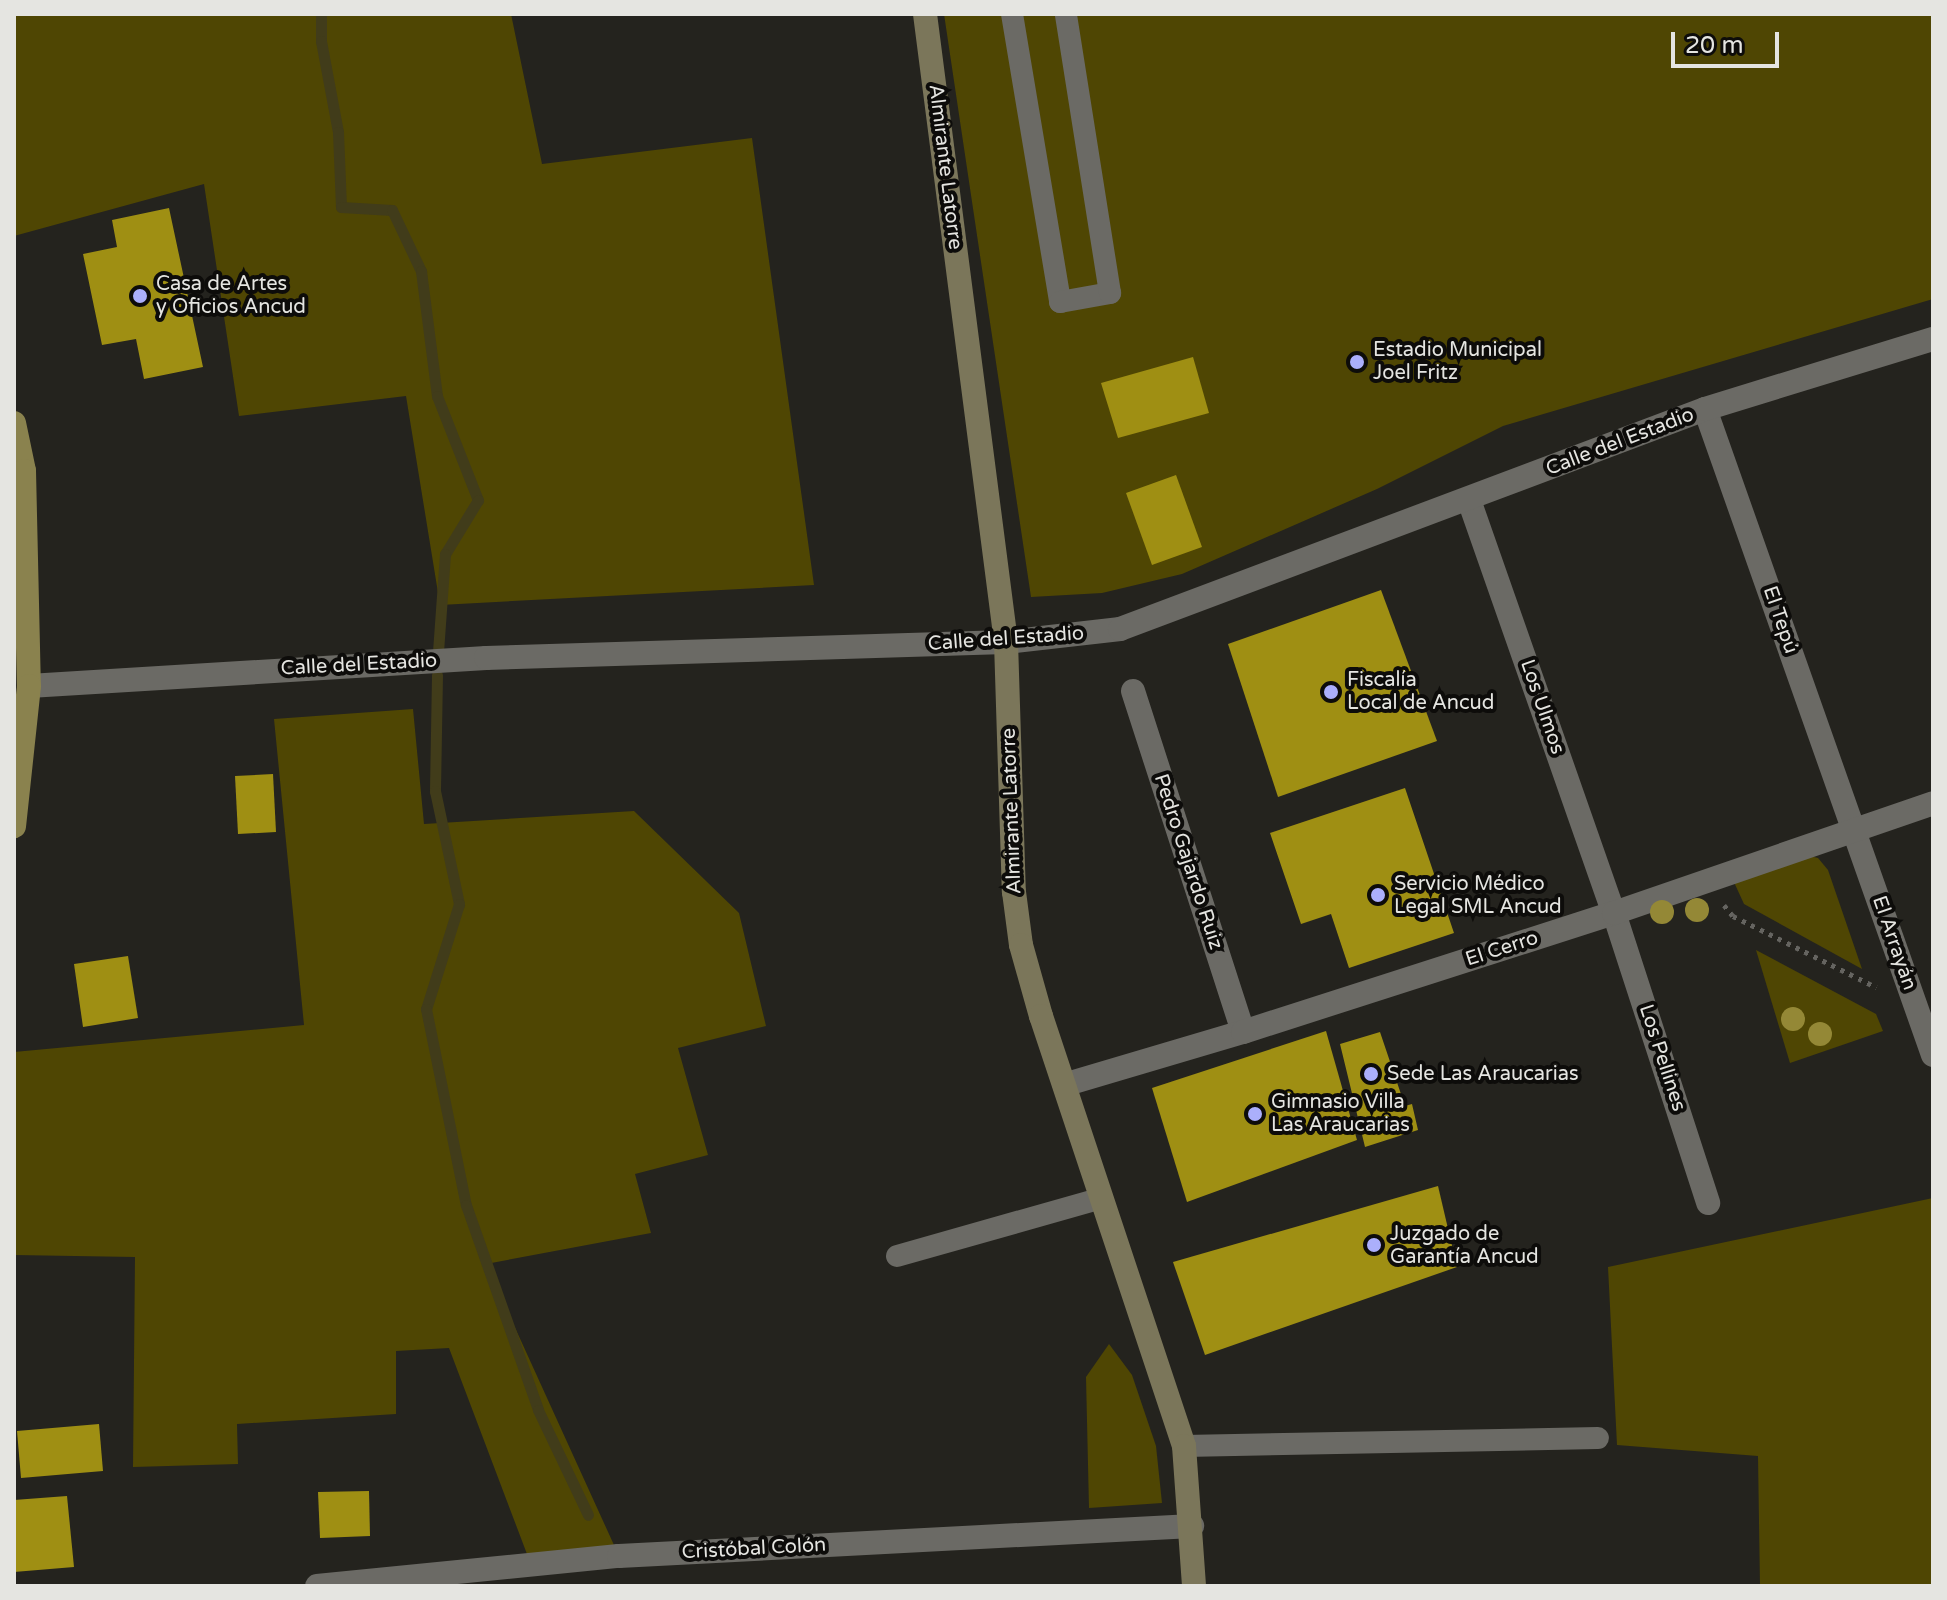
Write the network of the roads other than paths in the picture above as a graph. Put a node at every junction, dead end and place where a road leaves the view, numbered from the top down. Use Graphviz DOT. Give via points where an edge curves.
graph roads {
  1 [pos="925,14"];
  2 [pos="1012,14"];
  3 [pos="1066,14"];
  4 [pos="1933,339"];
  5 [pos="1705,409"];
  6 [pos="14,423"];
  7 [pos="1469,500"];
  8 [pos="1006,642"];
  9 [pos="29,686"];
  10 [pos="1133,691"];
  11 [pos="1933,803"];
  12 [pos="14,826"];
  13 [pos="1854,831"];
  14 [pos="1614,913"];
  15 [pos="1243,1032"];
  16 [pos="1933,1055"];
  17 [pos="1067,1084"];
  18 [pos="1102,1198"];
  19 [pos="1708,1203"];
  20 [pos="897,1256"];
  21 [pos="1598,1438"];
  22 [pos="1184,1446"];
  23 [pos="1192,1526"];
  24 [pos="317,1586"];
  25 [pos="1194,1586"];
  1 -- 8 [label="main road, Almirante Latorre"];
  2 -- 3 [label="lane" via="1060,302 1110,293"];
  4 -- 5 [label="street, Calle del Estadio"];
  5 -- 7 [label="street, Calle del Estadio"];
  5 -- 13 [label="street, El Tepú"];
  6 -- 9 [label="main road" via="24,471"];
  7 -- 8 [label="street, Calle del Estadio" via="1120,629"];
  7 -- 14 [label="street, Los Ulmos"];
  8 -- 9 [label="street, Calle del Estadio" via="486,658"];
  8 -- 17 [label="main road, Almirante Latorre" via="1016,905 1031,982"];
  9 -- 12 [label="main road"];
  10 -- 15 [label="street, Pedro Gajardo Ruiz"];
  11 -- 13 [label="street, El Cerro"];
  13 -- 14 [label="street, El Cerro"];
  13 -- 16 [label="street, El Arrayán"];
  14 -- 15 [label="street, El Cerro"];
  14 -- 19 [label="street, Los Pellines"];
  15 -- 17 [label="street, El Cerro"];
  17 -- 18 [label="main road, Almirante Latorre"];
  18 -- 20 [label="lane"];
  18 -- 22 [label="main road, Almirante Latorre"];
  21 -- 22 [label="lane"];
  22 -- 23 [label="main road, Almirante Latorre"];
  23 -- 24 [label="street, Cristóbal Colón" via="589,1558"];
  23 -- 25 [label="main road, Almirante Latorre"];
}
